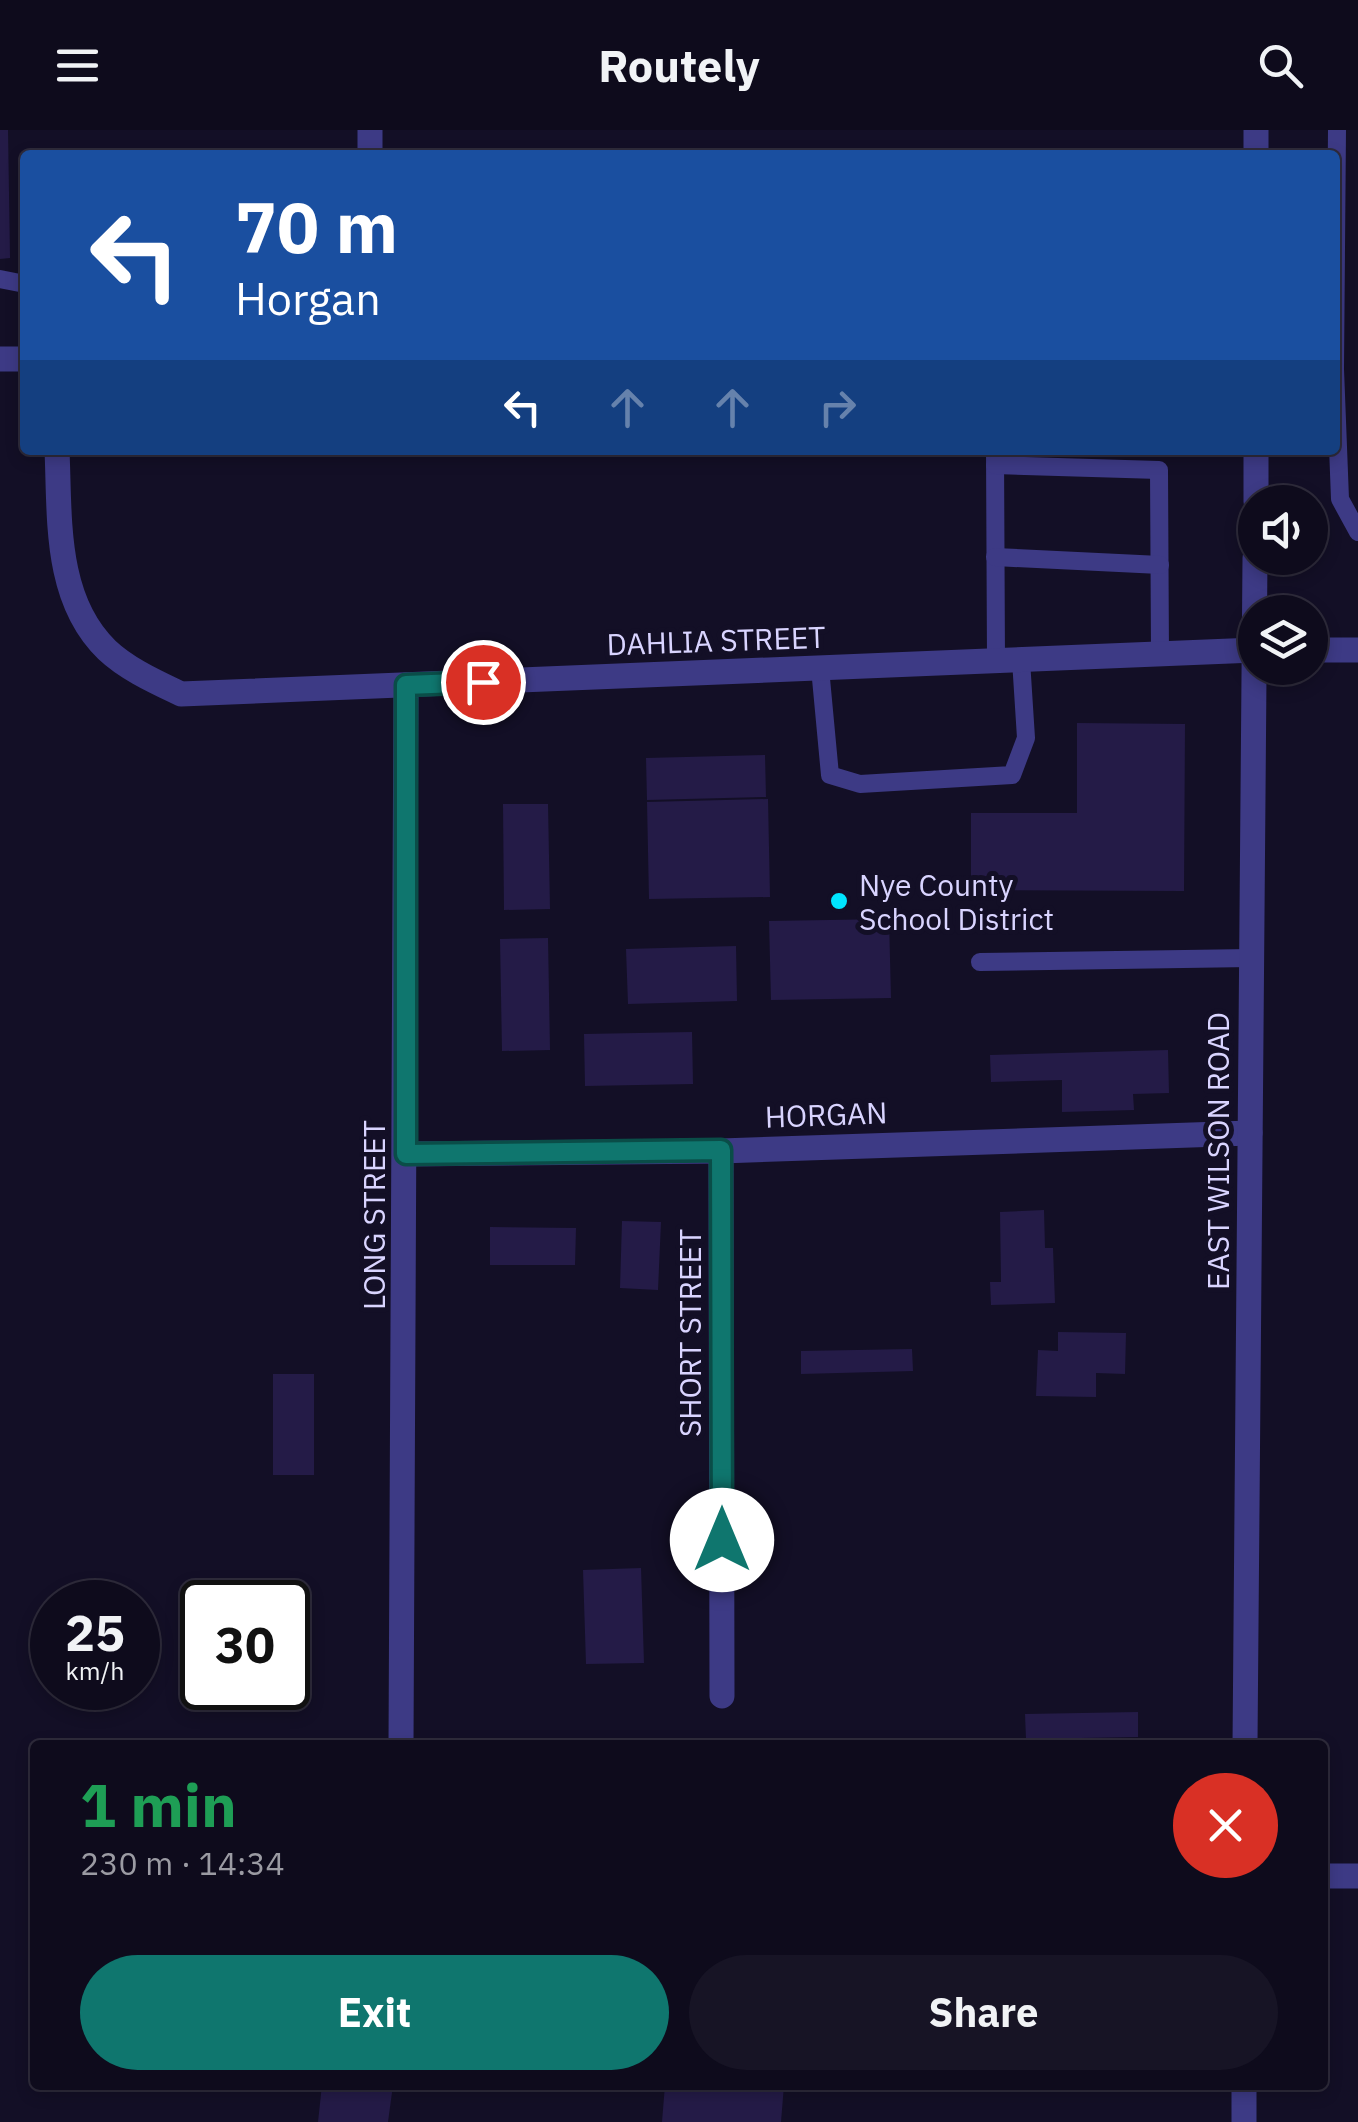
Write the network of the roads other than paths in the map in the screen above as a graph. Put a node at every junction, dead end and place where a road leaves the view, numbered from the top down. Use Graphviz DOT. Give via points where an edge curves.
graph roads {
  1 [pos="57,455"];
  2 [pos="1256,455"];
  3 [pos="1338,455"];
  4 [pos="995,457"];
  5 [pos="1256,485"];
  6 [pos="1358,532"];
  7 [pos="995,557"];
  8 [pos="1160,565"];
  9 [pos="1328,650"];
  10 [pos="1358,650"];
  11 [pos="1238,651"];
  12 [pos="1160,654"];
  13 [pos="1008,660"];
  14 [pos="820,668"];
  15 [pos="406,685"];
  16 [pos="1255,685"];
  17 [pos="1252,958"];
  18 [pos="980,962"];
  19 [pos="1250,1134"];
  20 [pos="721,1150"];
  21 [pos="406,1154"];
  22 [pos="722,1696"];
  23 [pos="401,1740"];
  24 [pos="1245,1740"];
  25 [pos="1328,1876"];
  26 [pos="1358,1876"];
  27 [pos="1244,2090"];
  28 [pos="1244,2122"];
  1 -- 15 [label="street, DAHLIA STREET" via="62,560 78,609 106,649 147,678 180,694"];
  2 -- 5 [label="street"];
  3 -- 6 [label="lane" via="1340,499"];
  4 -- 7 [label="lane"];
  4 -- 8 [label="lane" via="1159,470"];
  7 -- 8 [label="lane"];
  7 -- 13 [label="lane"];
  8 -- 12 [label="lane"];
  9 -- 10 [label="street"];
  11 -- 12 [label="street, DAHLIA STREET"];
  12 -- 13 [label="street, DAHLIA STREET"];
  13 -- 14 [label="street, DAHLIA STREET"];
  13 -- 14 [label="lane" via="1026,738 1012,775 860,784 830,775"];
  14 -- 15 [label="street, DAHLIA STREET"];
  15 -- 21 [label="street, LONG STREET"];
  16 -- 17 [label="street, EAST WILSON ROAD"];
  17 -- 18 [label="lane"];
  17 -- 19 [label="street, EAST WILSON ROAD"];
  19 -- 20 [label="street, HORGAN"];
  19 -- 24 [label="street, EAST WILSON ROAD"];
  20 -- 21 [label="street, HORGAN"];
  20 -- 22 [label="street, SHORT STREET"];
  21 -- 23 [label="street, LONG STREET"];
  25 -- 26 [label="street"];
  27 -- 28 [label="street"];
}
